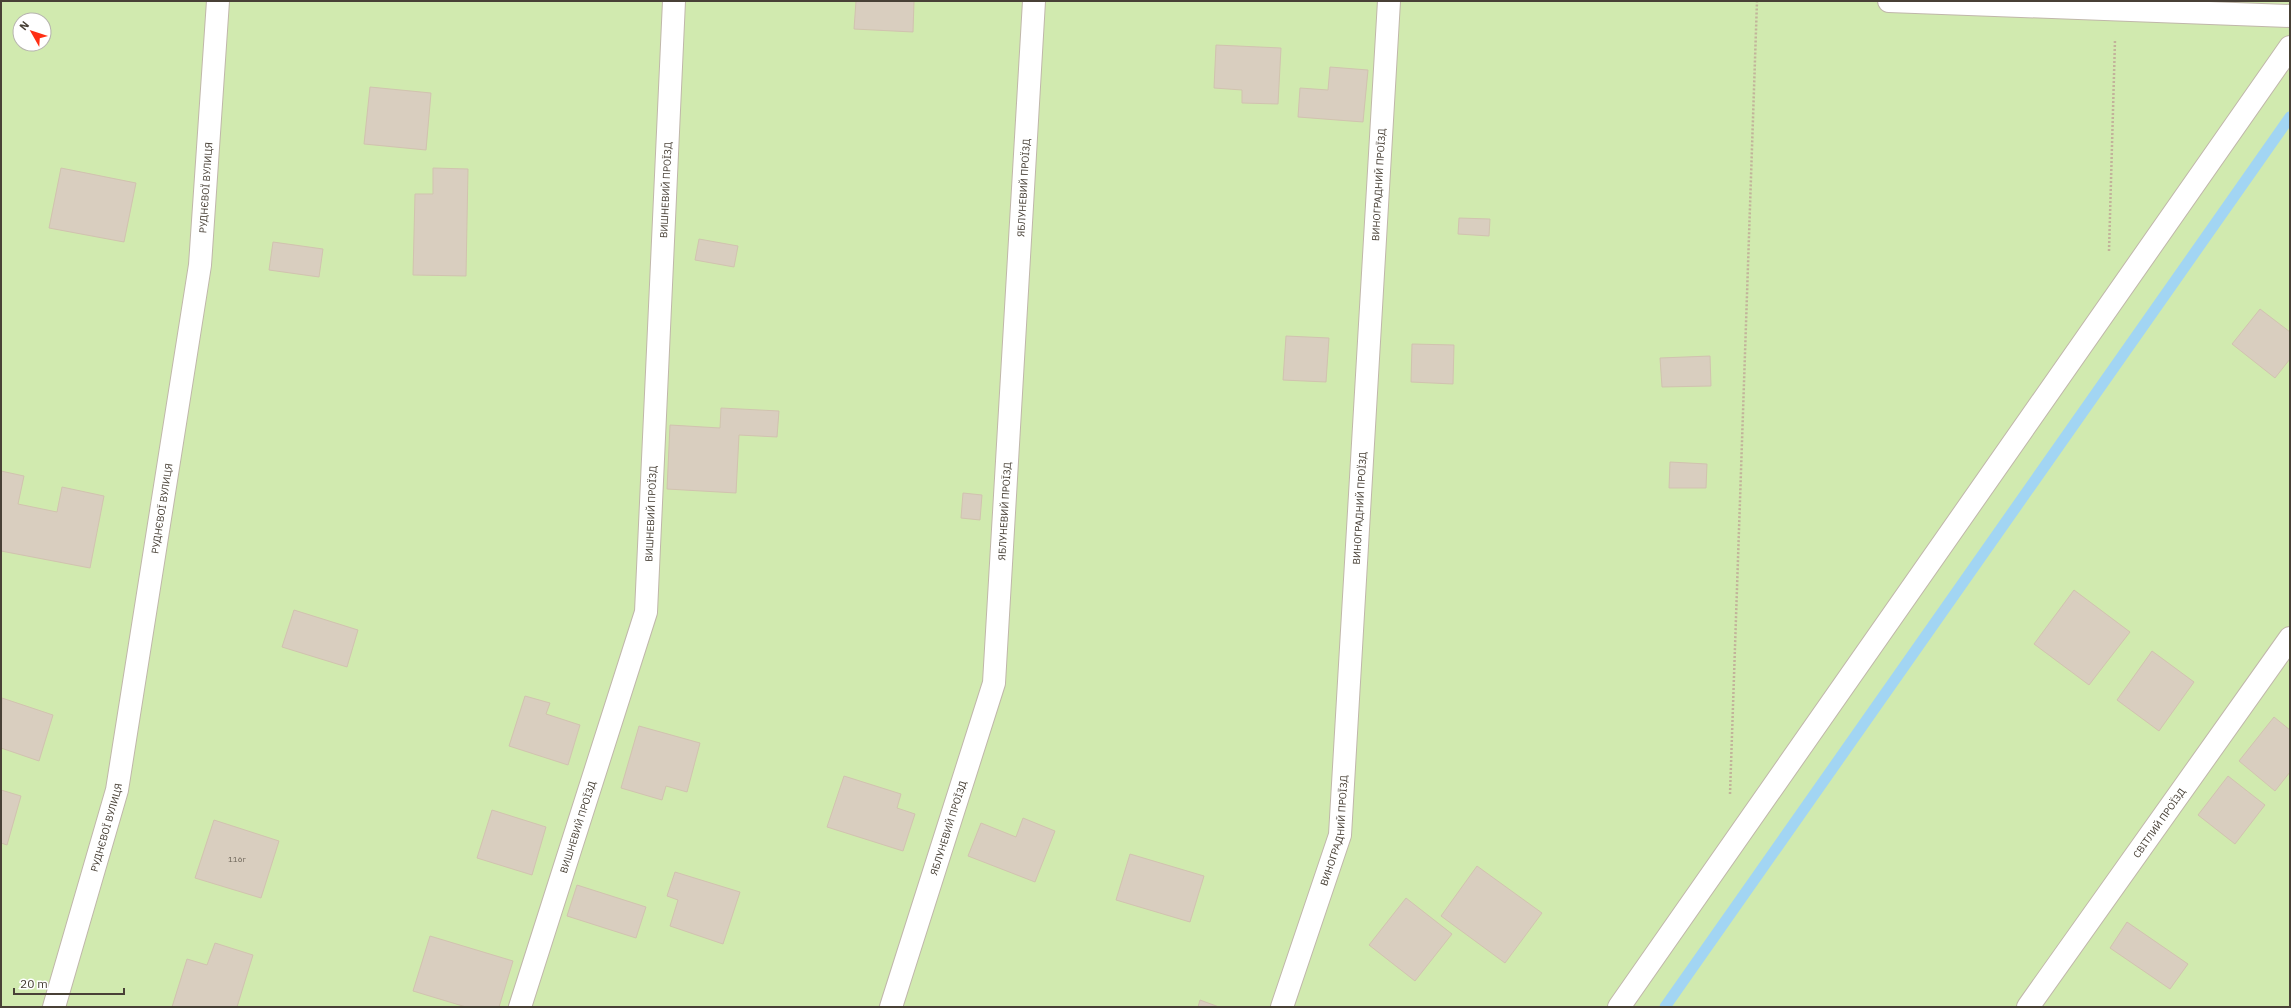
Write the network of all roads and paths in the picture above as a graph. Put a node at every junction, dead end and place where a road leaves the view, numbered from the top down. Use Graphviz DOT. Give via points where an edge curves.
graph roads {
  1 [pos="218,1"];
  2 [pos="674,1"];
  3 [pos="1034,1"];
  4 [pos="1389,1"];
  5 [pos="1757,1"];
  6 [pos="1888,1"];
  7 [pos="2116,5"];
  8 [pos="2290,16"];
  9 [pos="2290,47"];
  10 [pos="2109,254"];
  11 [pos="2290,638"];
  12 [pos="1730,796"];
  13 [pos="54,1007"];
  14 [pos="520,1007"];
  15 [pos="891,1007"];
  16 [pos="1282,1007"];
  17 [pos="1619,1007"];
  18 [pos="2028,1007"];
  1 -- 13 [label="street, РУДНЄВОЇ ВУЛИЦЯ" via="200,265 118,790"];
  2 -- 14 [label="street, ВИШНЕВИЙ ПРОЇЗД" via="646,612"];
  3 -- 15 [label="street, ЯБЛУНЕВИЙ ПРОЇЗД" via="994,683"];
  4 -- 16 [label="street, ВИНОГРАДНИЙ ПРОЇЗД" via="1340,835"];
  5 -- 12 [label="path"];
  6 -- 7 [label="street"];
  7 -- 8 [label="street"];
  7 -- 10 [label="path"];
  9 -- 17 [label="street"];
  11 -- 18 [label="street, СВІТЛИЙ ПРОЇЗД"];
}
